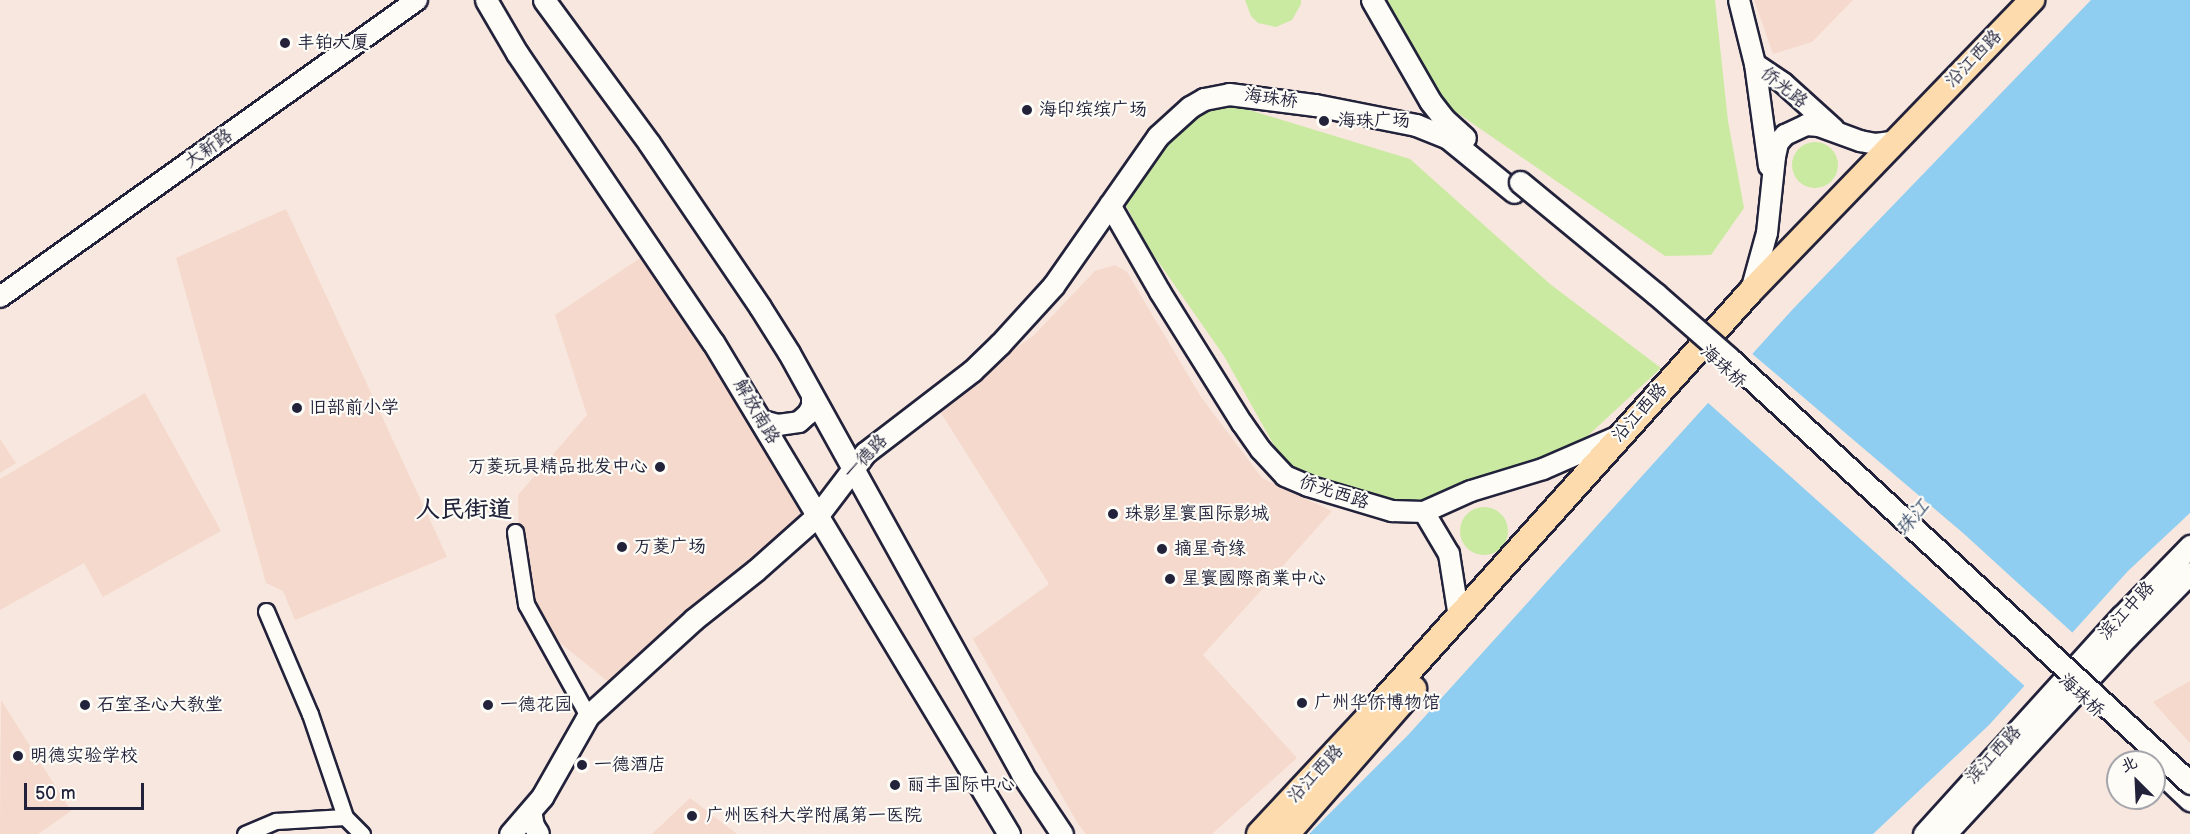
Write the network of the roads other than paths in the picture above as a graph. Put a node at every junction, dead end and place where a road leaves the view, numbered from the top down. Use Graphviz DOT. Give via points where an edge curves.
graph roads {
  1 [pos="417,0"];
  2 [pos="486,0"];
  3 [pos="544,0"];
  4 [pos="1372,0"];
  5 [pos="1739,0"];
  6 [pos="2032,0"];
  7 [pos="2048,0"];
  8 [pos="1755,64"];
  9 [pos="1229,94"];
  10 [pos="1836,131"];
  11 [pos="1897,141"];
  12 [pos="1772,180"];
  13 [pos="1517,187"];
  14 [pos="1110,205"];
  15 [pos="1751,291"];
  16 [pos="0,297"];
  17 [pos="812,395"];
  18 [pos="760,420"];
  19 [pos="1619,436"];
  20 [pos="852,468"];
  21 [pos="1424,512"];
  22 [pos="818,515"];
  23 [pos="515,532"];
  24 [pos="2190,546"];
  25 [pos="2190,573"];
  26 [pos="266,611"];
  27 [pos="1459,617"];
  28 [pos="2073,682"];
  29 [pos="588,716"];
  30 [pos="2137,750"];
  31 [pos="2166,777"];
  32 [pos="2190,783"];
  33 [pos="2190,800"];
  34 [pos="531,811"];
  35 [pos="345,817"];
  36 [pos="245,834"];
  37 [pos="362,834"];
  38 [pos="510,834"];
  39 [pos="539,834"];
  40 [pos="1009,834"];
  41 [pos="1062,834"];
  42 [pos="1259,834"];
  43 [pos="1287,834"];
  44 [pos="1923,834"];
  45 [pos="1945,834"];
  1 -- 16 [label="street, 大新路"];
  2 -- 18 [label="main road, 解放南路"];
  3 -- 17 [label="main road" via="700,217 766,316"];
  4 -- 13 [label="main road, 海珠桥" via="1443,119"];
  5 -- 8 [label="street, 侨光路"];
  6 -- 11 [label="main road, 沿江西路"];
  7 -- 43 [label="main road, 沿江西路" via="1673,395"];
  8 -- 10 [label="street, 侨光路" via="1783,83"];
  8 -- 12 [label="street"];
  9 -- 13 [label="main road, 海珠桥" via="1416,124 1448,138"];
  9 -- 14 [label="main road, 一德路" via="1204,99 1171,122"];
  10 -- 11 [label="street" via="1876,144"];
  10 -- 12 [label="street" via="1806,125 1785,135 1778,143"];
  11 -- 15 [label="main road, 沿江西路"];
  12 -- 15 [label="street" via="1767,233"];
  13 -- 30 [label="main road, 海珠桥" via="1722,365"];
  13 -- 32 [label="main road, 海珠桥, bridge" via="1656,294 1729,358"];
  14 -- 20 [label="main road, 一德路" via="1053,286 1000,344 972,371 896,427"];
  14 -- 21 [label="street, 侨光西路" via="1237,414 1261,450 1285,476 1392,512"];
  15 -- 19 [label="main road, 沿江西路"];
  17 -- 18 [label="street" via="812,406 799,422 778,425"];
  17 -- 20 [label="main road"];
  18 -- 22 [label="main road, 解放南路"];
  19 -- 21 [label="street, 侨光西路" via="1544,469 1471,491"];
  19 -- 27 [label="main road, 沿江西路"];
  20 -- 22 [label="main road, 一德路"];
  20 -- 41 [label="main road" via="1022,774"];
  21 -- 27 [label="street" via="1449,554"];
  22 -- 29 [label="main road, 一德路" via="693,620"];
  22 -- 40 [label="main road, 解放南路"];
  23 -- 29 [label="street" via="526,604"];
  24 -- 28 [label="main road, 滨江中路"];
  25 -- 28 [label="main road, 滨江中路"];
  26 -- 35 [label="street" via="310,714"];
  27 -- 42 [label="main road, 沿江西路"];
  28 -- 44 [label="main road, 滨江西路"];
  28 -- 45 [label="main road, 滨江西路"];
  29 -- 34 [label="main road, 一德路"];
  31 -- 33 [label="main road"];
  34 -- 38 [label="main road, 一德路"];
  34 -- 39 [label="street"];
  35 -- 36 [label="street" via="276,820"];
  35 -- 37 [label="street"];
}
